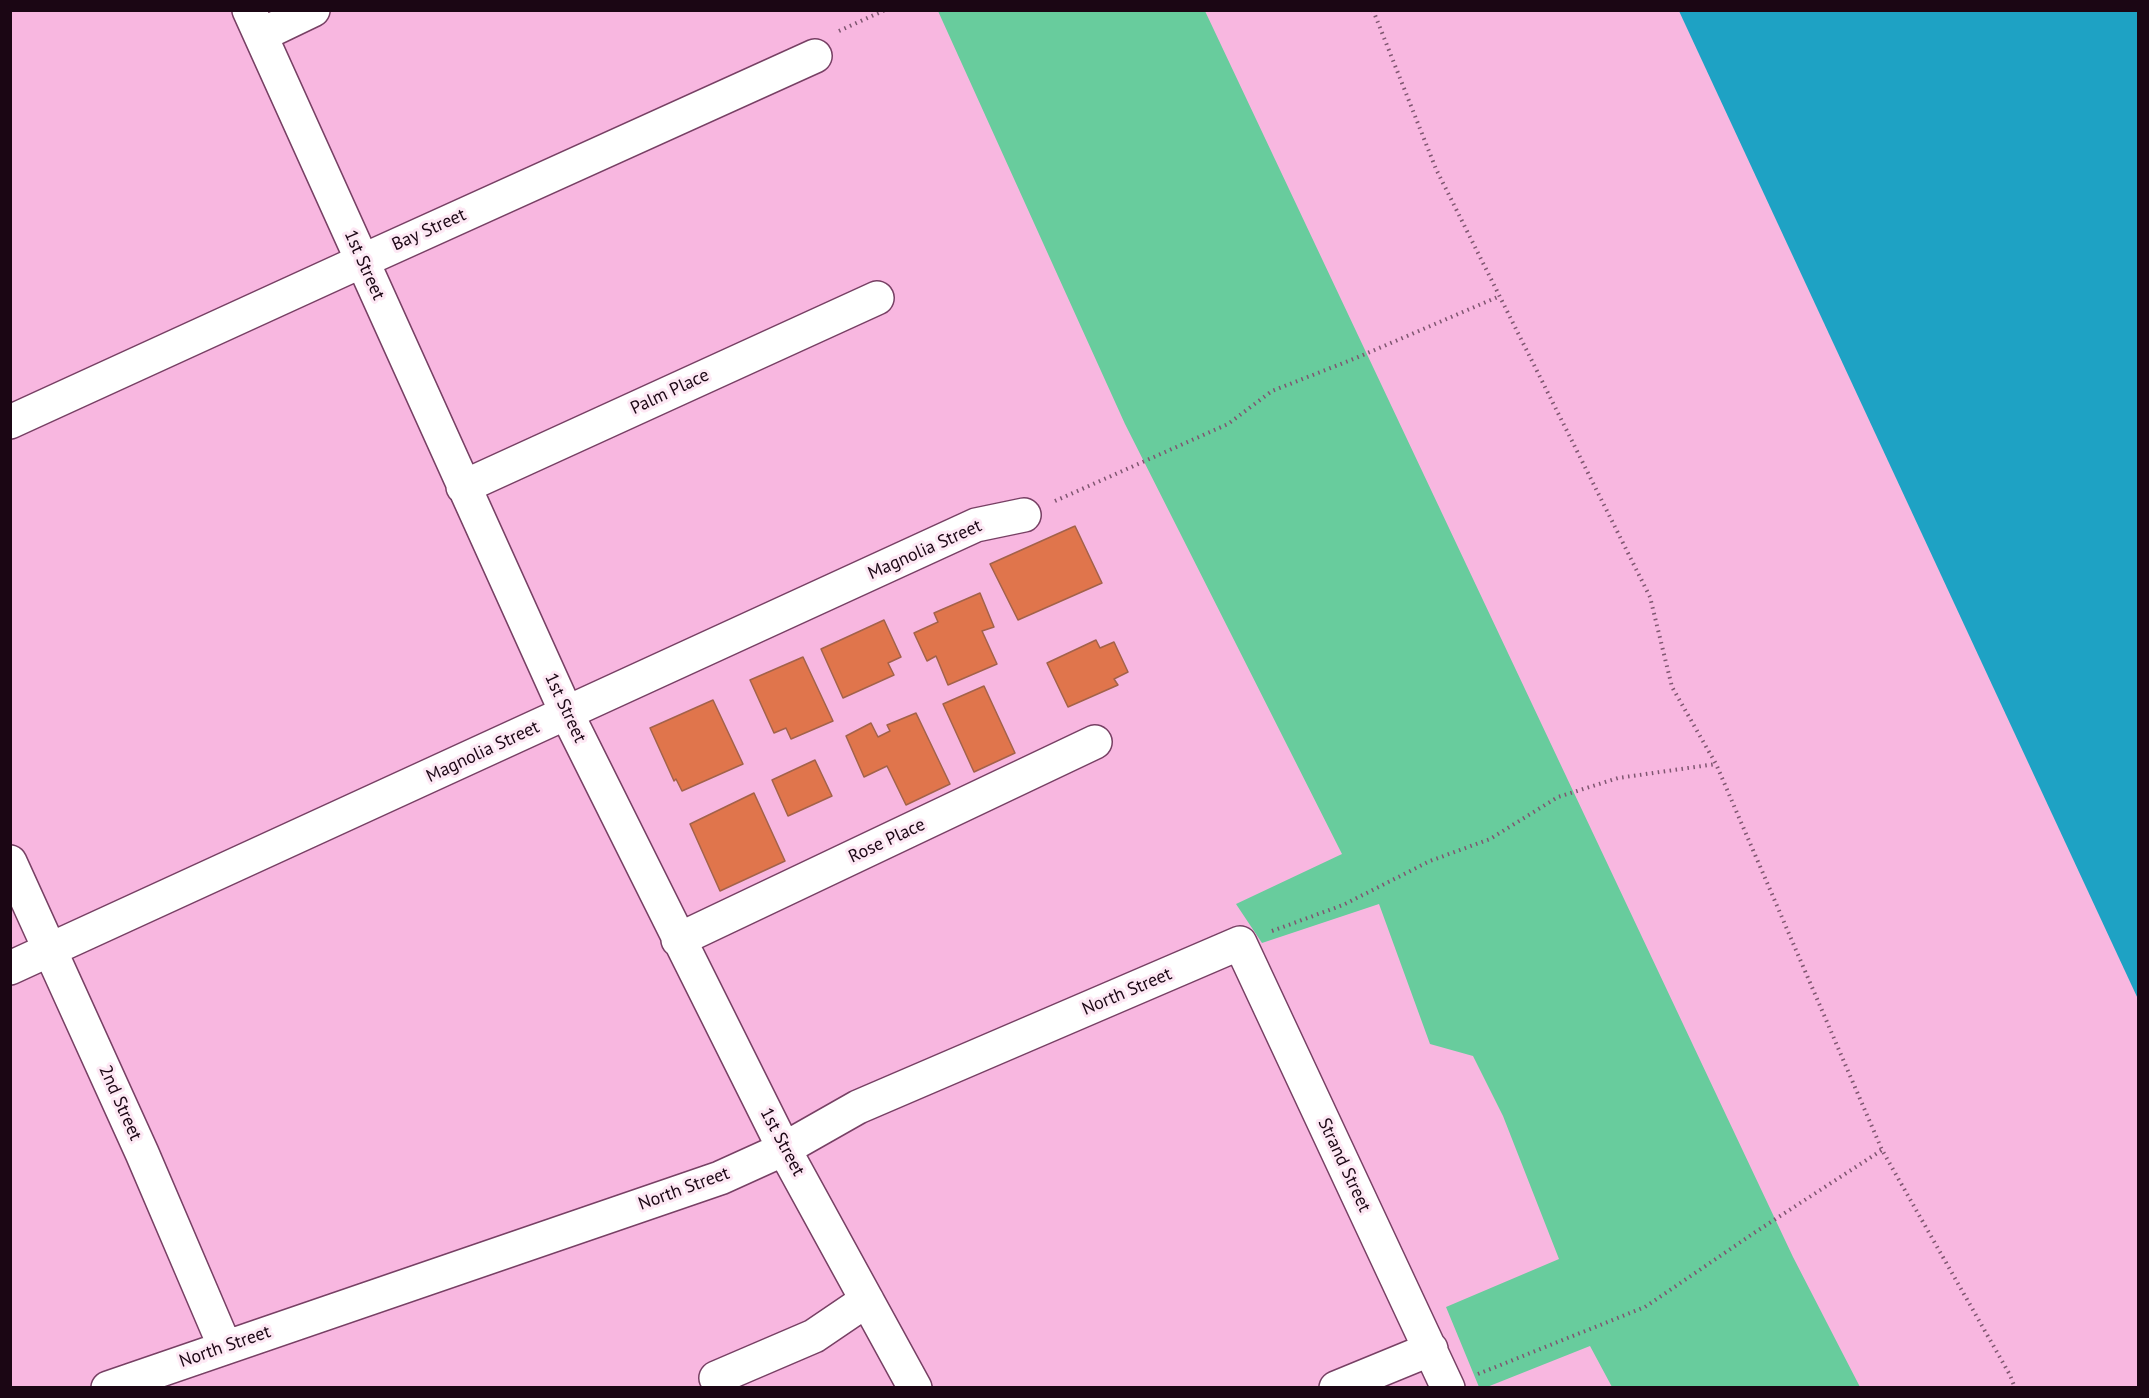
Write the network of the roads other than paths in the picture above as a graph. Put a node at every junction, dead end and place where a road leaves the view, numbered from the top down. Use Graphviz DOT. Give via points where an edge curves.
graph roads {
  1 [pos="313,10"];
  2 [pos="255,23"];
  3 [pos="815,56"];
  4 [pos="362,261"];
  5 [pos="877,298"];
  6 [pos="10,422"];
  7 [pos="463,487"];
  8 [pos="1024,515"];
  9 [pos="567,714"];
  10 [pos="1095,742"];
  11 [pos="10,862"];
  12 [pos="678,939"];
  13 [pos="1240,943"];
  14 [pos="51,949"];
  15 [pos="10,968"];
  16 [pos="784,1149"];
  17 [pos="867,1300"];
  18 [pos="225,1347"];
  19 [pos="1431,1349"];
  20 [pos="716,1378"];
  21 [pos="1447,1387"];
  22 [pos="108,1388"];
  23 [pos="915,1388"];
  24 [pos="1336,1388"];
  1 -- 2 [label="street"];
  2 -- 4 [label="street, 1st Street"];
  3 -- 4 [label="street, Bay Street"];
  4 -- 6 [label="street, Bay Street"];
  4 -- 7 [label="street, 1st Street"];
  5 -- 7 [label="street, Palm Place"];
  7 -- 9 [label="street, 1st Street"];
  8 -- 9 [label="street, Magnolia Street" via="976,525"];
  9 -- 12 [label="street, 1st Street"];
  9 -- 14 [label="street, Magnolia Street"];
  10 -- 12 [label="street, Rose Place"];
  11 -- 14 [label="street, 2nd Street"];
  12 -- 16 [label="street, 1st Street"];
  13 -- 16 [label="street, North Street" via="858,1107"];
  13 -- 19 [label="street, Strand Street"];
  14 -- 15 [label="street, Magnolia Street"];
  14 -- 18 [label="street, 2nd Street"];
  16 -- 17 [label="street, 1st Street"];
  16 -- 18 [label="street, North Street" via="720,1178"];
  17 -- 20 [label="street" via="814,1336"];
  17 -- 23 [label="street, 1st Street"];
  18 -- 22 [label="street, North Street"];
  19 -- 21 [label="street, Strand Street"];
  19 -- 24 [label="street"];
}
